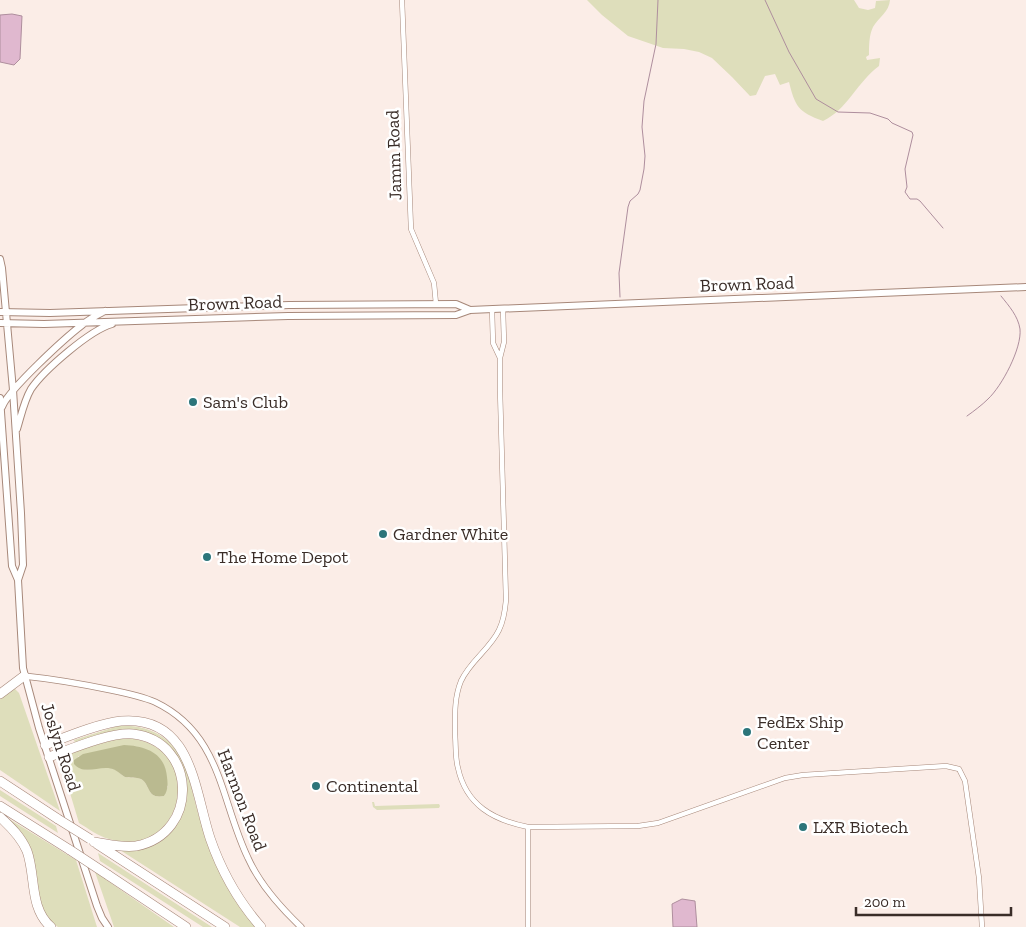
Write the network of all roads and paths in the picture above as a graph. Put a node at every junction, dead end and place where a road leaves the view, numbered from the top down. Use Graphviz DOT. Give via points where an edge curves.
graph roads {
  1 [pos="402,0"];
  2 [pos="0,260"];
  3 [pos="1026,287"];
  4 [pos="320,304"];
  5 [pos="436,304"];
  6 [pos="492,309"];
  7 [pos="503,309"];
  8 [pos="106,310"];
  9 [pos="470,310"];
  10 [pos="3,312"];
  11 [pos="433,316"];
  12 [pos="246,317"];
  13 [pos="121,321"];
  14 [pos="86,322"];
  15 [pos="4,323"];
  16 [pos="500,358"];
  17 [pos="13,390"];
  18 [pos="0,398"];
  19 [pos="1,412"];
  20 [pos="16,433"];
  21 [pos="18,580"];
  22 [pos="24,676"];
  23 [pos="0,694"];
  24 [pos="45,745"];
  25 [pos="48,757"];
  26 [pos="0,781"];
  27 [pos="0,806"];
  28 [pos="0,817"];
  29 [pos="528,827"];
  30 [pos="92,841"];
  31 [pos="102,918"];
  32 [pos="182,925"];
  33 [pos="51,927"];
  34 [pos="101,927"];
  35 [pos="108,927"];
  36 [pos="225,927"];
  37 [pos="261,927"];
  38 [pos="301,927"];
  39 [pos="528,927"];
  40 [pos="982,927"];
  1 -- 5 [label="street, Jamm Road" via="411,229 434,283"];
  2 -- 10 [label="main road, Joslyn Road"];
  3 -- 7 [label="main road, Brown Road"];
  4 -- 5 [label="main road, Brown Road"];
  4 -- 8 [label="main road, Brown Road"];
  4 -- 12 [label="main road" via="302,309 250,310"];
  5 -- 9 [label="main road, Brown Road" via="456,304"];
  5 -- 11 [label="main road"];
  6 -- 7 [label="main road, Brown Road"];
  6 -- 9 [label="main road, Brown Road"];
  6 -- 16 [label="street" via="493,343"];
  7 -- 16 [label="street" via="504,342"];
  8 -- 10 [label="main road, Brown Road"];
  8 -- 14 [label="main road"];
  9 -- 11 [label="main road, Brown Road" via="456,316"];
  10 -- 15 [label="main road, Joslyn Road"];
  11 -- 12 [label="main road, Brown Road"];
  12 -- 13 [label="main road, Brown Road"];
  13 -- 14 [label="main road, Brown Road"];
  13 -- 20 [label="main road" via="84,338 40,378 25,401"];
  14 -- 15 [label="main road, Brown Road"];
  14 -- 17 [label="main road"];
  15 -- 17 [label="main road, Joslyn Road"];
  16 -- 29 [label="street" via="506,600 499,631 468,668 457,694 454,714 457,766 468,794 482,808 510,824"];
  17 -- 19 [label="main road"];
  17 -- 20 [label="main road, Joslyn Road"];
  18 -- 19 [label="main road, Joslyn Road"];
  19 -- 21 [label="main road, Joslyn Road" via="12,566"];
  20 -- 21 [label="main road, Joslyn Road" via="22,558"];
  21 -- 22 [label="main road, Joslyn Road"];
  22 -- 23 [label="highway"];
  22 -- 24 [label="main road, Joslyn Road"];
  22 -- 38 [label="street, Harmon Road" via="136,695 155,702 186,725 210,754 237,832 261,883"];
  24 -- 25 [label="main road, Joslyn Road"];
  24 -- 37 [label="highway" via="121,721 149,724 169,735 184,753 219,861"];
  25 -- 30 [label="highway" via="108,737 134,734 157,742 175,760 183,793 177,816 168,830 160,837 138,845 118,846"];
  25 -- 31 [label="main road, Joslyn Road"];
  26 -- 30 [label="highway, bridge"];
  27 -- 32 [label="highway, bridge"];
  28 -- 33 [label="highway" via="16,832 26,848 37,907"];
  29 -- 39 [label="street"];
  29 -- 40 [label="street" via="650,825 773,782 803,775 953,767 959,769 965,781 979,878"];
  30 -- 36 [label="highway"];
  31 -- 34 [label="main road, Joslyn Road"];
  31 -- 35 [label="main road, Joslyn Road"];
}
